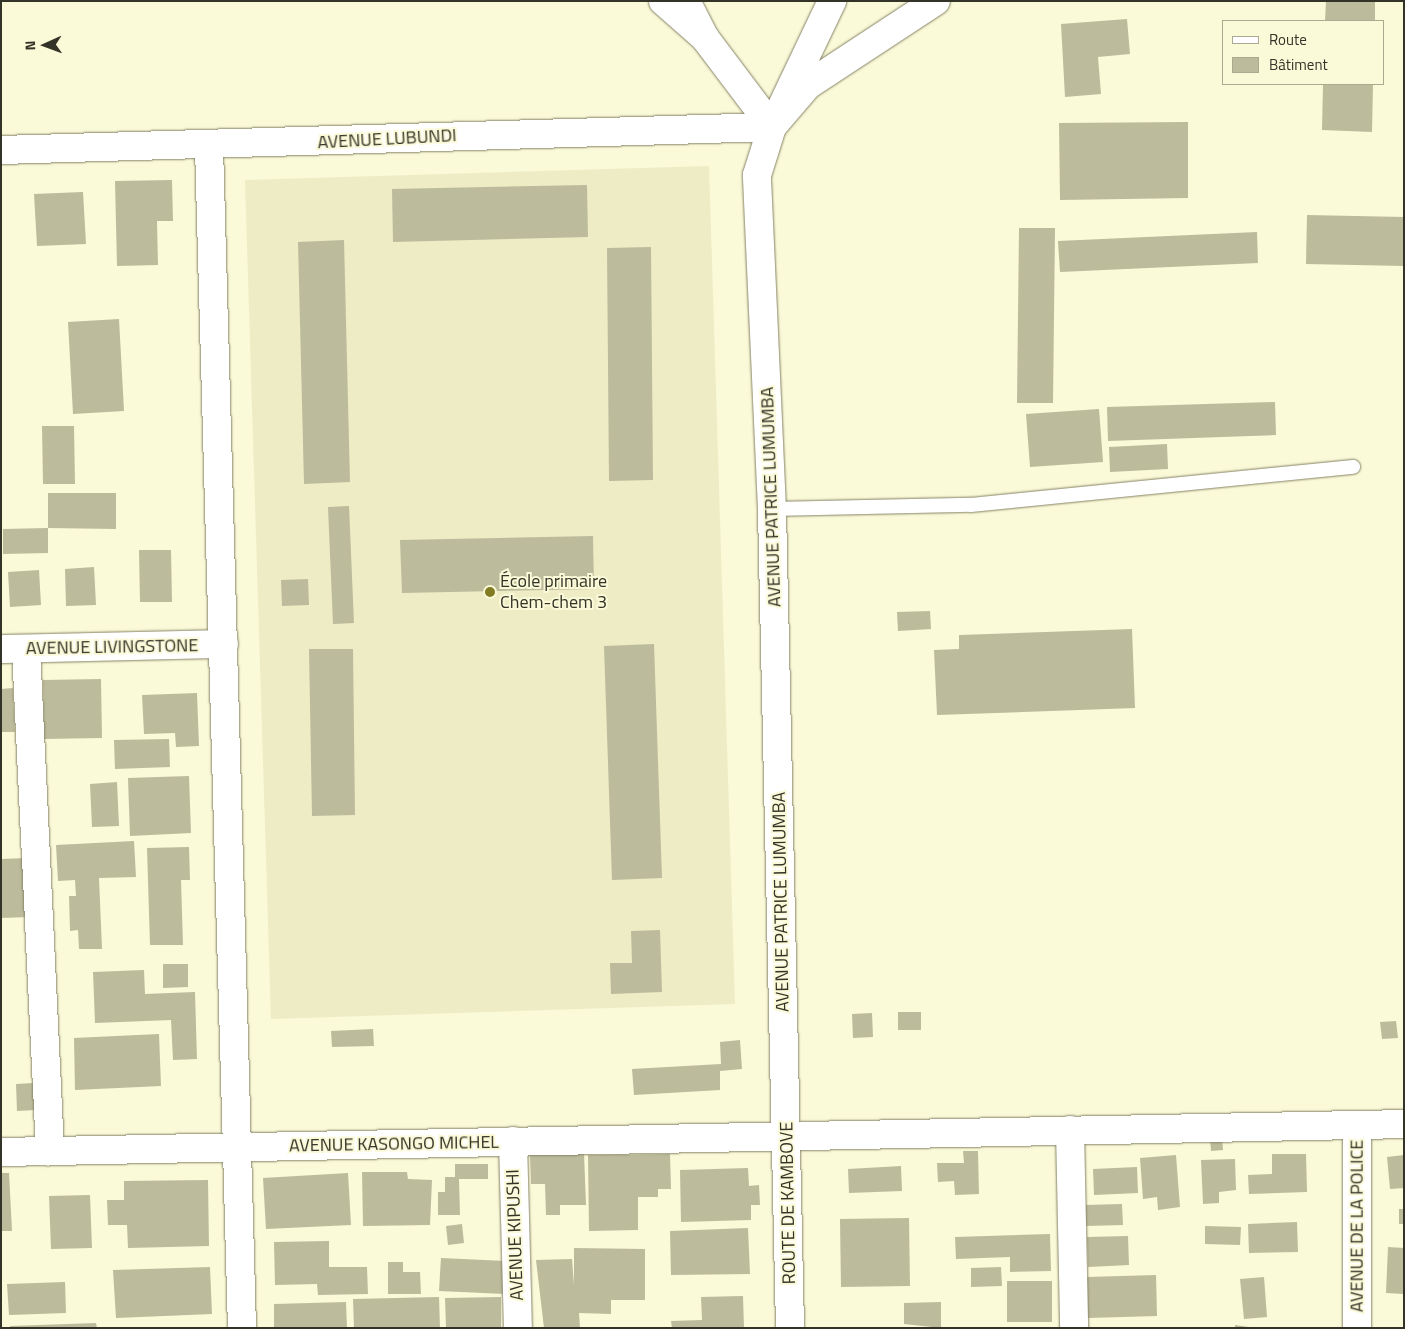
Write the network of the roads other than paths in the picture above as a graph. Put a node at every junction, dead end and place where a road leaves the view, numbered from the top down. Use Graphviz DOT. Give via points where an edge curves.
graph roads {
  1 [pos="663,1"];
  2 [pos="686,1"];
  3 [pos="832,1"];
  4 [pos="936,1"];
  5 [pos="705,38"];
  6 [pos="772,127"];
  7 [pos="209,147"];
  8 [pos="1,150"];
  9 [pos="1353,467"];
  10 [pos="772,509"];
  11 [pos="224,644"];
  12 [pos="14,649"];
  13 [pos="785,1078"];
  14 [pos="1404,1124"];
  15 [pos="1356,1125"];
  16 [pos="1070,1130"];
  17 [pos="787,1136"];
  18 [pos="513,1141"];
  19 [pos="238,1147"];
  20 [pos="50,1151"];
  21 [pos="1,1152"];
  22 [pos="242,1328"];
  23 [pos="518,1328"];
  24 [pos="790,1328"];
  25 [pos="1074,1328"];
  26 [pos="1357,1328"];
  1 -- 5 [label="street"];
  2 -- 5 [label="street"];
  3 -- 6 [label="street"];
  4 -- 6 [label="street, AVENUE PATRICE LUMUMBA" via="808,85"];
  5 -- 6 [label="street"];
  6 -- 7 [label="street, AVENUE LUBUNDI"];
  6 -- 10 [label="street, AVENUE PATRICE LUMUMBA" via="757,175"];
  7 -- 8 [label="street, AVENUE LUBUNDI"];
  7 -- 11 [label="street"];
  9 -- 10 [label="lane" via="970,505"];
  10 -- 13 [label="street, AVENUE PATRICE LUMUMBA"];
  11 -- 12 [label="street, AVENUE LIVINGSTONE"];
  11 -- 19 [label="street"];
  12 -- 20 [label="street"];
  13 -- 17 [label="street, ROUTE DE KAMBOVE"];
  14 -- 15 [label="street, AVENUE KASONGO MICHEL"];
  15 -- 16 [label="street, AVENUE KASONGO MICHEL"];
  15 -- 26 [label="street, AVENUE DE LA POLICE"];
  16 -- 17 [label="street, AVENUE KASONGO MICHEL"];
  16 -- 25 [label="street"];
  17 -- 18 [label="street, AVENUE KASONGO MICHEL"];
  17 -- 24 [label="street, ROUTE DE KAMBOVE"];
  18 -- 19 [label="street, AVENUE KASONGO MICHEL"];
  18 -- 23 [label="street, AVENUE KIPUSHI"];
  19 -- 20 [label="street, AVENUE KASONGO MICHEL"];
  19 -- 22 [label="street"];
  20 -- 21 [label="street, AVENUE KASONGO MICHEL"];
}
